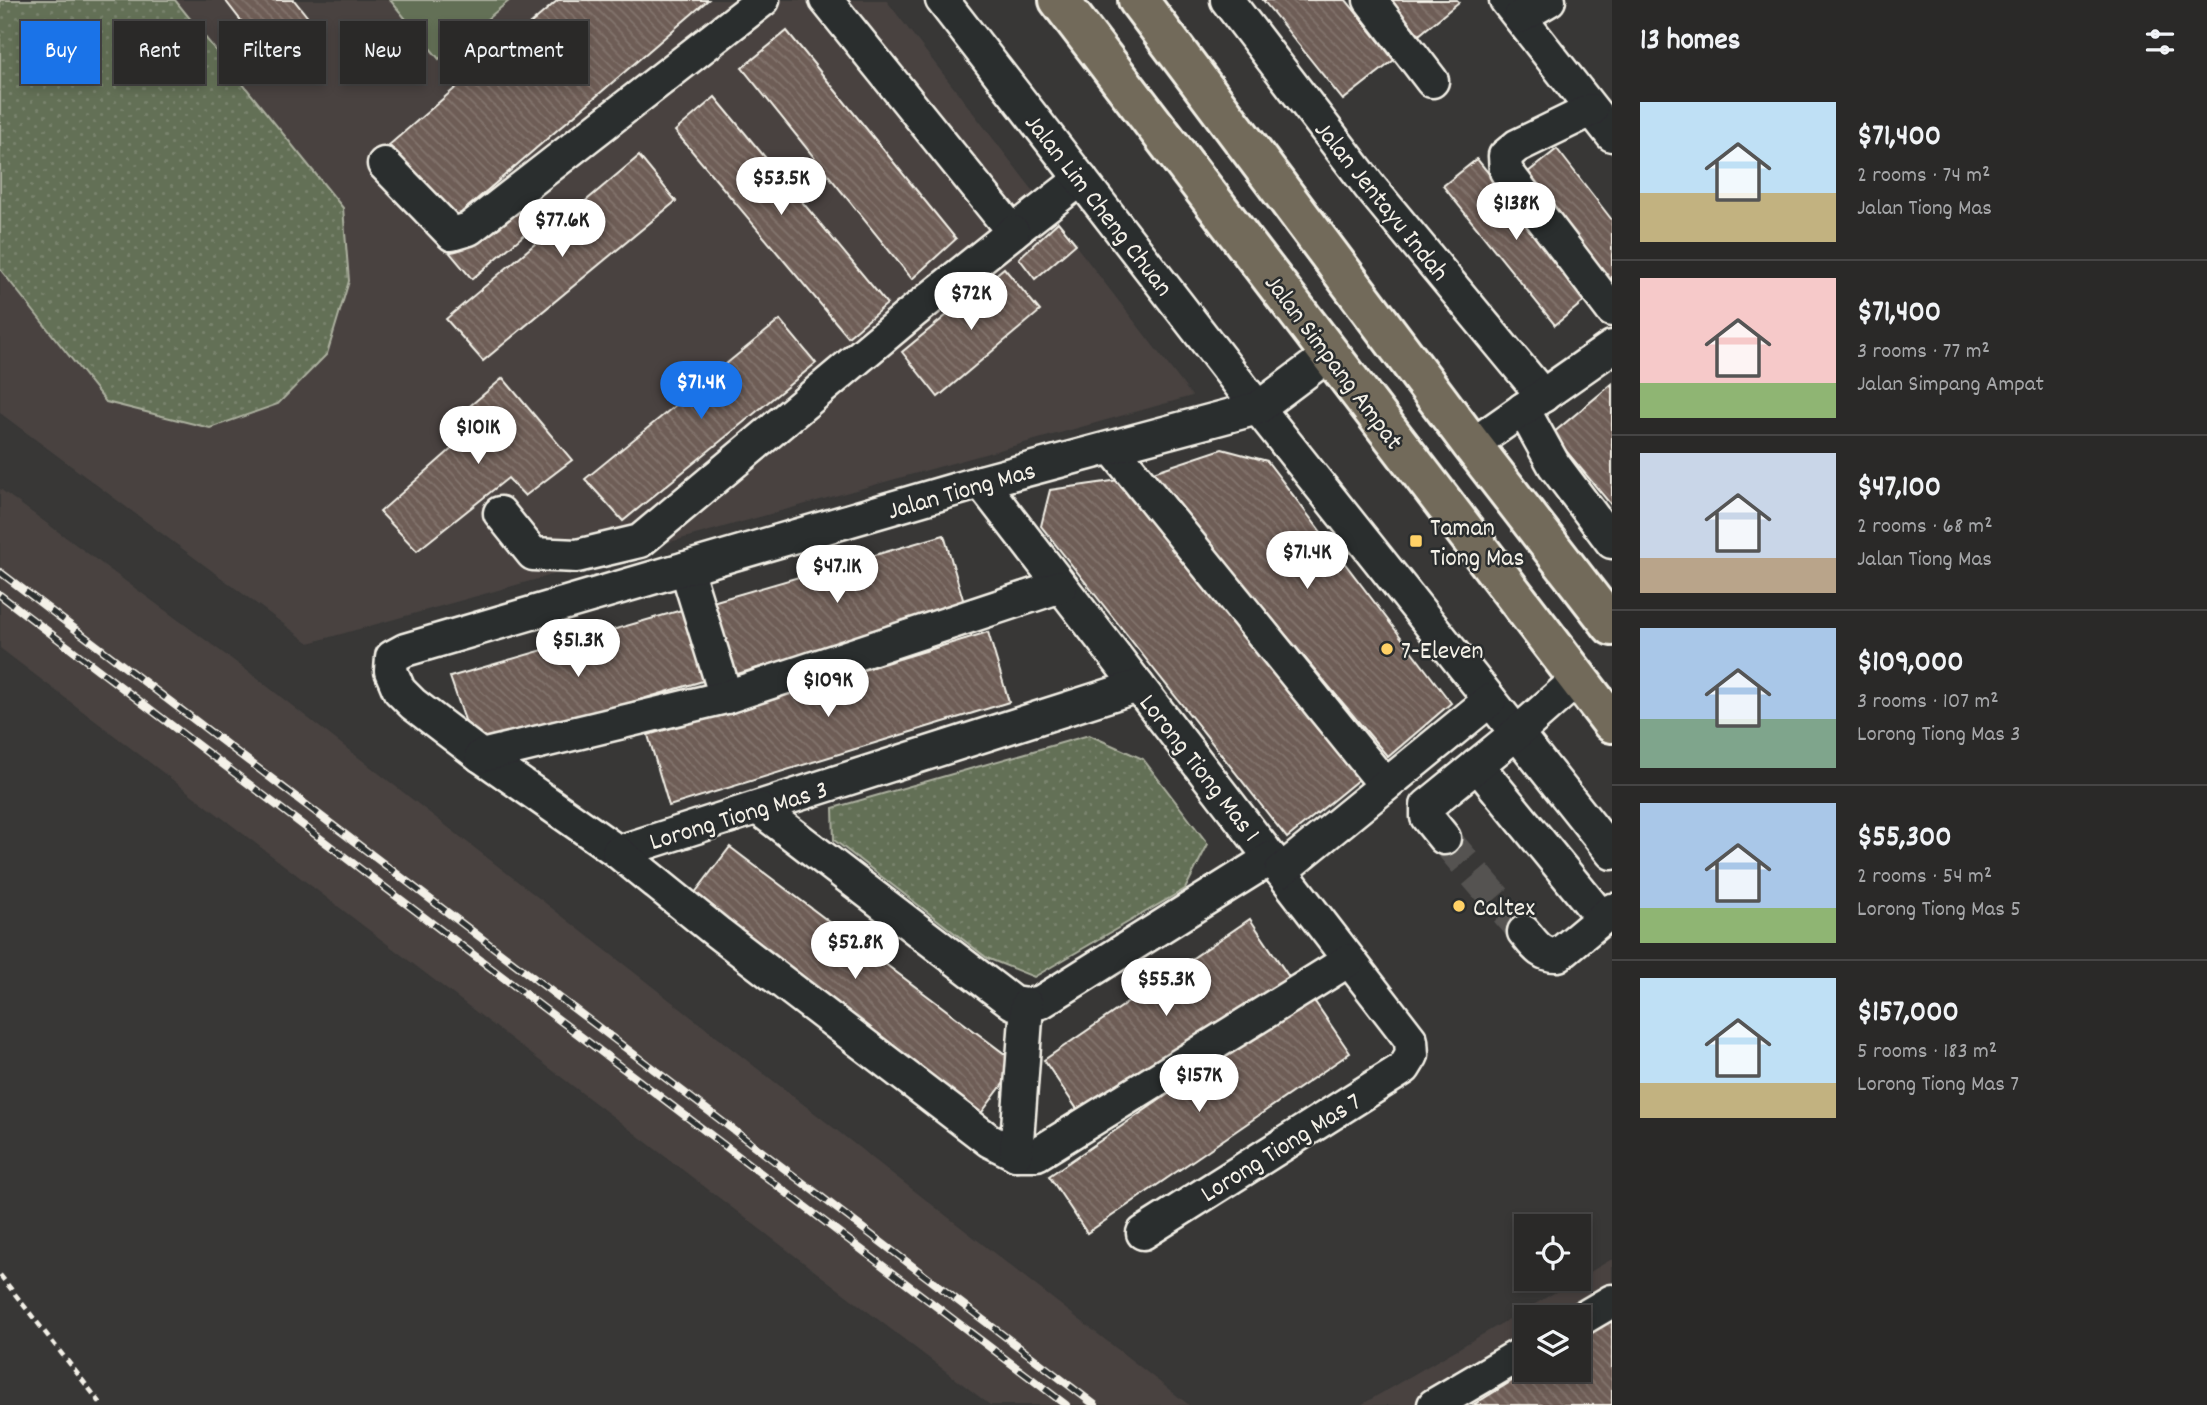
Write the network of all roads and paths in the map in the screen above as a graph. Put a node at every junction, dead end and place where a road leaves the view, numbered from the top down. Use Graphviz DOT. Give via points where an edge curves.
graph roads {
  1 [pos="763,0"];
  2 [pos="826,0"];
  3 [pos="942,0"];
  4 [pos="1059,0"];
  5 [pos="1138,0"];
  6 [pos="1227,0"];
  7 [pos="1370,0"];
  8 [pos="1549,0"];
  9 [pos="1513,9"];
  10 [pos="1432,81"];
  11 [pos="1591,110"];
  12 [pos="1612,135"];
  13 [pos="384,164"];
  14 [pos="1081,179"];
  15 [pos="1013,232"];
  16 [pos="1612,310"];
  17 [pos="1612,347"];
  18 [pos="1330,354"];
  19 [pos="1533,403"];
  20 [pos="1258,408"];
  21 [pos="1472,445"];
  22 [pos="1112,448"];
  23 [pos="981,482"];
  24 [pos="500,513"];
  25 [pos="1612,542"];
  26 [pos="686,568"];
  27 [pos="1061,586"];
  28 [pos="1612,626"];
  29 [pos="391,671"];
  30 [pos="1578,679"];
  31 [pos="1138,686"];
  32 [pos="726,697"];
  33 [pos="1490,700"];
  34 [pos="1612,723"];
  35 [pos="1518,732"];
  36 [pos="481,756"];
  37 [pos="1477,765"];
  38 [pos="1385,785"];
  39 [pos="758,808"];
  40 [pos="1444,838"];
  41 [pos="618,852"];
  42 [pos="1612,853"];
  43 [pos="1276,864"];
  44 [pos="1607,914"];
  45 [pos="1524,932"];
  46 [pos="1349,960"];
  47 [pos="1027,1005"];
  48 [pos="1412,1055"];
  49 [pos="1016,1154"];
  50 [pos="1143,1233"];
  51 [pos="0,1275"];
  52 [pos="1612,1301"];
  53 [pos="1591,1313"];
  54 [pos="1514,1358"];
  55 [pos="102,1405"];
  56 [pos="1434,1405"];
  1 -- 13 [label="street" via="469,229 452,234"];
  2 -- 15 [label="street"];
  3 -- 14 [label="street, Jalan Lim Cheng Chuan"];
  4 -- 18 [label="highway, Jalan Simpang Ampat"];
  5 -- 21 [label="highway"];
  6 -- 19 [label="street, Jalan Jentayu Indah"];
  7 -- 10 [label="street"];
  8 -- 9 [label="street"];
  9 -- 11 [label="street"];
  11 -- 12 [label="street"];
  11 -- 16 [label="street" via="1517,146 1506,156 1506,171"];
  14 -- 15 [label="street"];
  14 -- 20 [label="street, Jalan Lim Cheng Chuan"];
  15 -- 24 [label="street" via="640,541 577,556 533,554"];
  17 -- 19 [label="street"];
  18 -- 20 [label="street, Jalan Tiong Mas"];
  18 -- 30 [label="highway, Jalan Simpang Ampat"];
  19 -- 21 [label="street"];
  19 -- 25 [label="street, Jalan Jentayu Indah" via="1554,465"];
  20 -- 22 [label="street, Jalan Tiong Mas"];
  20 -- 33 [label="street, Jalan Lim Cheng Chuan"];
  21 -- 28 [label="highway"];
  22 -- 23 [label="street, Jalan Tiong Mas"];
  22 -- 38 [label="street"];
  23 -- 26 [label="street, Jalan Tiong Mas"];
  23 -- 27 [label="street, Lorong Tiong Mas 1"];
  26 -- 29 [label="street, Jalan Tiong Mas" via="405,650 392,657"];
  26 -- 32 [label="street"];
  27 -- 31 [label="street, Lorong Tiong Mas 1"];
  27 -- 32 [label="street"];
  29 -- 36 [label="street, Lorong Tiong Mas 3" via="399,690 413,704"];
  30 -- 34 [label="highway, Jalan Simpang Ampat"];
  30 -- 35 [label="street"];
  31 -- 39 [label="street, Lorong Tiong Mas 3"];
  31 -- 43 [label="street, Lorong Tiong Mas 1"];
  32 -- 36 [label="street"];
  33 -- 35 [label="street, Jalan Lim Cheng Chuan"];
  33 -- 38 [label="street"];
  35 -- 37 [label="street"];
  35 -- 42 [label="street, Jalan Lim Cheng Chuan"];
  36 -- 41 [label="street, Lorong Tiong Mas 3"];
  37 -- 40 [label="street" via="1427,807 1427,817"];
  37 -- 44 [label="street"];
  38 -- 43 [label="street"];
  39 -- 41 [label="street, Lorong Tiong Mas 3"];
  39 -- 47 [label="street" via="1013,1003"];
  41 -- 49 [label="street" via="979,1133"];
  43 -- 46 [label="street, Lorong Tiong Mas 1"];
  43 -- 47 [label="street" via="1041,1002"];
  44 -- 45 [label="street" via="1558,955 1548,956 1539,950"];
  46 -- 48 [label="street, Lorong Tiong Mas 1" via="1411,1040"];
  46 -- 49 [label="street" via="1037,1154"];
  47 -- 49 [label="street"];
  48 -- 50 [label="street, Lorong Tiong Mas 7" via="1404,1068"];
  51 -- 55 [label="path"];
  52 -- 53 [label="street"];
  54 -- 56 [label="street"];
}
